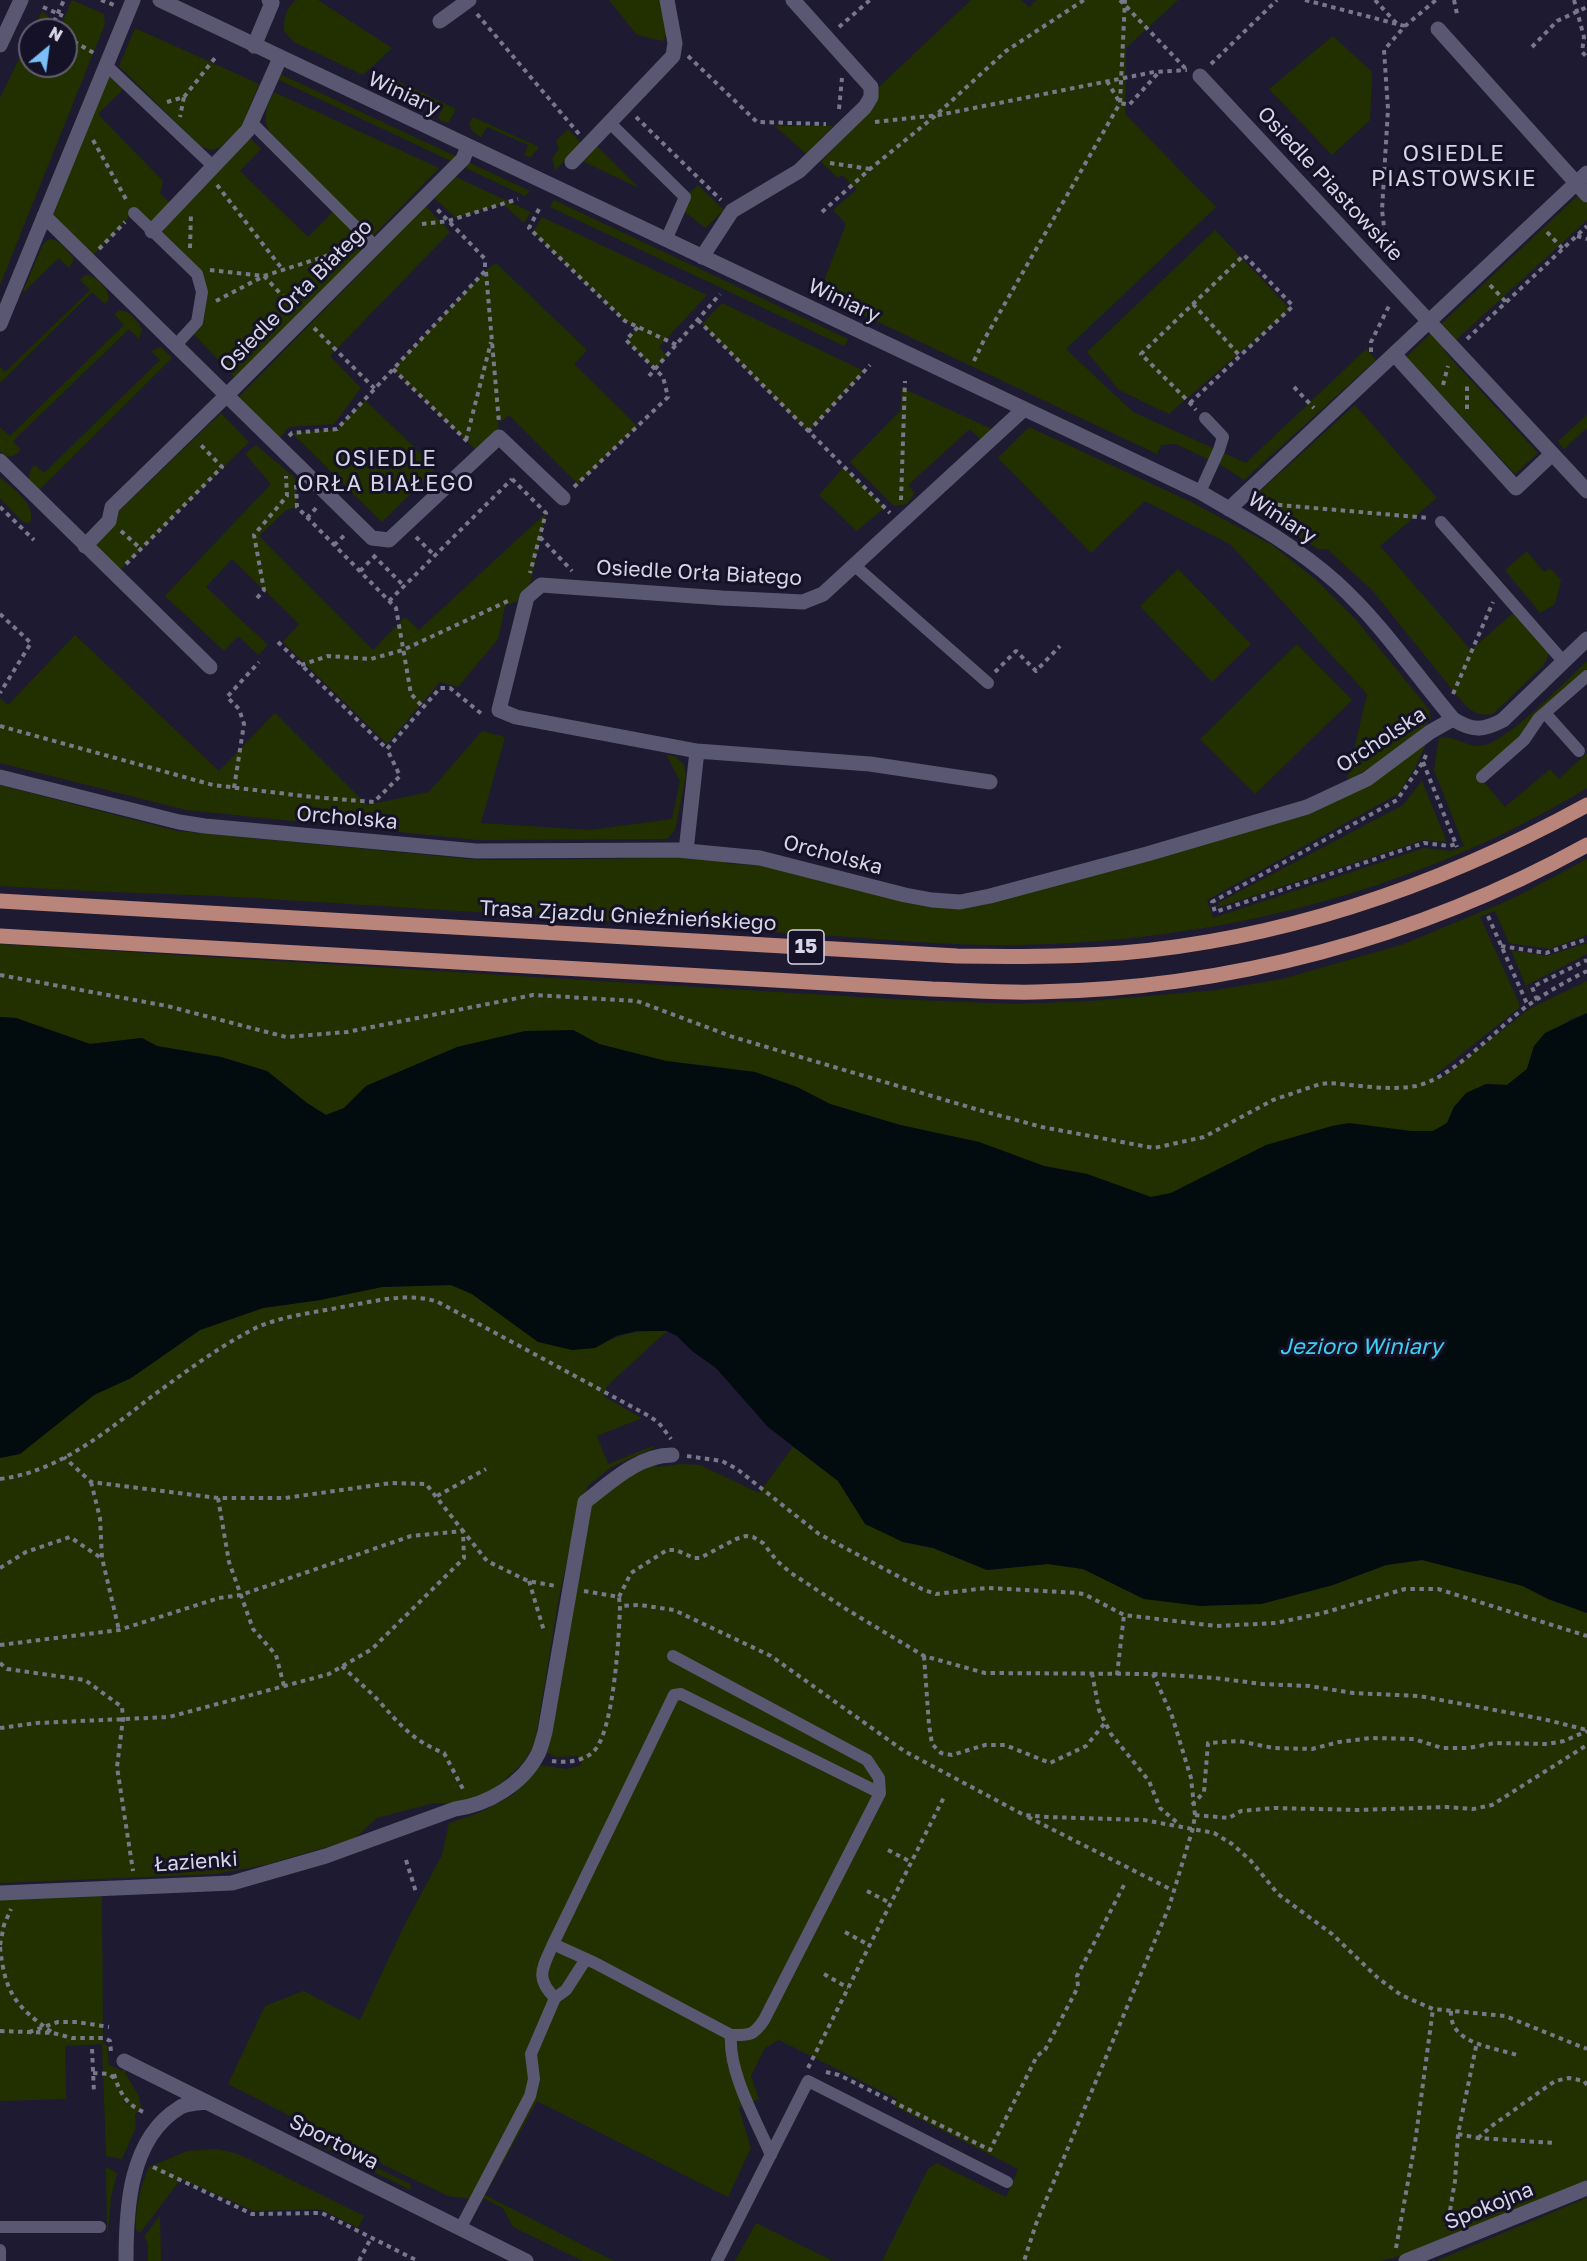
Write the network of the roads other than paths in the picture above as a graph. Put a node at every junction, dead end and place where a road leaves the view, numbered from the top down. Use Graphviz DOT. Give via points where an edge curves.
graph roads {
  1 [pos="21,0"];
  2 [pos="133,0"];
  3 [pos="160,0"];
  4 [pos="269,0"];
  5 [pos="667,0"];
  6 [pos="793,0"];
  7 [pos="468,1"];
  8 [pos="440,21"];
  9 [pos="1438,29"];
  10 [pos="0,45"];
  11 [pos="254,46"];
  12 [pos="280,58"];
  13 [pos="106,65"];
  14 [pos="1193,73"];
  15 [pos="251,122"];
  16 [pos="610,123"];
  17 [pos="468,147"];
  18 [pos="572,162"];
  19 [pos="210,169"];
  20 [pos="1582,178"];
  21 [pos="1587,195"];
  22 [pos="134,213"];
  23 [pos="44,216"];
  24 [pos="152,231"];
  25 [pos="666,240"];
  26 [pos="373,244"];
  27 [pos="702,257"];
  28 [pos="1429,321"];
  29 [pos="0,324"];
  30 [pos="176,345"];
  31 [pos="1394,354"];
  32 [pos="227,395"];
  33 [pos="1024,409"];
  34 [pos="1205,418"];
  35 [pos="1552,454"];
  36 [pos="0,461"];
  37 [pos="1587,491"];
  38 [pos="1200,492"];
  39 [pos="563,498"];
  40 [pos="1229,509"];
  41 [pos="110,514"];
  42 [pos="1441,522"];
  43 [pos="89,530"];
  44 [pos="85,546"];
  45 [pos="855,566"];
  46 [pos="1587,639"];
  47 [pos="1563,661"];
  48 [pos="210,667"];
  49 [pos="1587,676"];
  50 [pos="990,680"];
  51 [pos="1545,713"];
  52 [pos="1449,715"];
  53 [pos="697,751"];
  54 [pos="1579,751"];
  55 [pos="0,777"];
  56 [pos="1482,777"];
  57 [pos="990,782"];
  58 [pos="1587,805"];
  59 [pos="1587,845"];
  60 [pos="686,851"];
  61 [pos="0,901"];
  62 [pos="0,936"];
  63 [pos="672,1455"];
  64 [pos="673,1656"];
  65 [pos="880,1793"];
  66 [pos="0,1893"];
  67 [pos="553,1944"];
  68 [pos="586,1959"];
  69 [pos="555,1998"];
  70 [pos="731,2034"];
  71 [pos="116,2062"];
  72 [pos="207,2102"];
  73 [pos="771,2155"];
  74 [pos="1008,2182"];
  75 [pos="1587,2188"];
  76 [pos="0,2227"];
  77 [pos="100,2228"];
  78 [pos="460,2229"];
  79 [pos="0,2250"];
  80 [pos="1401,2255"];
  81 [pos="0,2261"];
  82 [pos="126,2261"];
  83 [pos="525,2261"];
  84 [pos="717,2261"];
  1 -- 10 [label="street"];
  2 -- 13 [label="street"];
  3 -- 11 [label="street, Winiary"];
  4 -- 11 [label="street" via="272,3"];
  5 -- 16 [label="street" via="674,56"];
  6 -- 27 [label="street" via="871,87 871,97 799,171 732,211"];
  7 -- 8 [label="street"];
  9 -- 20 [label="street"];
  11 -- 12 [label="street, Winiary"];
  12 -- 15 [label="street"];
  12 -- 17 [label="street, Winiary"];
  13 -- 19 [label="lane"];
  13 -- 23 [label="street"];
  14 -- 28 [label="street, Osiedle Piastowskie"];
  15 -- 19 [label="street"];
  15 -- 26 [label="lane"];
  16 -- 18 [label="street"];
  16 -- 25 [label="lane" via="685,197"];
  17 -- 25 [label="street, Winiary"];
  17 -- 26 [label="street, Osiedle Orła Białego" via="463,159"];
  19 -- 24 [label="street"];
  20 -- 21 [label="street"];
  20 -- 28 [label="street"];
  22 -- 24 [label="lane"];
  23 -- 29 [label="street"];
  23 -- 30 [label="street, Osiedle Orła Białego"];
  24 -- 30 [label="lane" via="197,274 202,292 197,322"];
  25 -- 27 [label="street, Winiary"];
  26 -- 32 [label="street, Osiedle Orła Białego"];
  27 -- 33 [label="street, Winiary"];
  28 -- 31 [label="street"];
  28 -- 35 [label="street, Osiedle Piastowskie"];
  30 -- 32 [label="street, Osiedle Orła Białego"];
  31 -- 35 [label="street" via="1516,488"];
  31 -- 40 [label="street"];
  32 -- 39 [label="street, Osiedle Orła Białego" via="372,538 389,540 499,437"];
  32 -- 41 [label="street, Osiedle Orła Białego"];
  33 -- 38 [label="street, Winiary"];
  33 -- 45 [label="street, Osiedle Orła Białego"];
  34 -- 38 [label="lane" via="1222,437"];
  35 -- 37 [label="street, Osiedle Piastowskie"];
  36 -- 44 [label="street"];
  38 -- 40 [label="street, Winiary"];
  40 -- 52 [label="street, Winiary" via="1304,556 1338,584"];
  41 -- 43 [label="street"];
  41 -- 44 [label="street, Osiedle Orła Białego"];
  42 -- 47 [label="lane"];
  44 -- 48 [label="street"];
  45 -- 50 [label="lane"];
  45 -- 53 [label="street, Osiedle Orła Białego" via="823,594 803,602 541,585 527,597 499,710 516,717"];
  46 -- 47 [label="street, Orcholska"];
  47 -- 52 [label="street, Orcholska" via="1503,720 1492,726 1465,727"];
  49 -- 51 [label="lane"];
  51 -- 54 [label="lane"];
  51 -- 56 [label="lane" via="1524,740"];
  52 -- 60 [label="street, Orcholska" via="1367,779 1307,807 1147,854 960,902 905,895 760,858"];
  53 -- 57 [label="street" via="870,764"];
  53 -- 60 [label="street"];
  55 -- 60 [label="street, Orcholska" via="205,826 476,851"];
  58 -- 61 [label="main road, Trasa Zjazdu Gnieźnieńskiego / 15" via="1474,862 1350,908 1216,940 1089,955 934,955"];
  59 -- 62 [label="main road, 15" via="1483,896 1378,936 1233,972 1089,990 932,989"];
  63 -- 66 [label="street, Łazienki" via="639,1462 585,1502 545,1732 538,1755 511,1786 472,1807 455,1809 326,1856 232,1883"];
  64 -- 65 [label="lane" via="867,1760 879,1778"];
  65 -- 67 [label="lane" via="681,1694 674,1695"];
  65 -- 70 [label="lane" via="764,2020 748,2035"];
  67 -- 68 [label="lane"];
  67 -- 69 [label="lane" via="541,1980"];
  68 -- 69 [label="lane" via="566,1990"];
  68 -- 70 [label="lane"];
  69 -- 78 [label="lane" via="531,2054 534,2079 530,2096"];
  70 -- 73 [label="lane" via="738,2078"];
  71 -- 72 [label="street, Sportowa"];
  72 -- 78 [label="street, Sportowa"];
  72 -- 82 [label="street" via="181,2106 157,2127 142,2156 130,2187"];
  73 -- 74 [label="lane" via="808,2081"];
  73 -- 84 [label="lane"];
  75 -- 80 [label="street, Spokojna" via="1444,2247"];
  76 -- 77 [label="lane"];
  78 -- 83 [label="street, Sportowa"];
  79 -- 81 [label="lane"];
}
